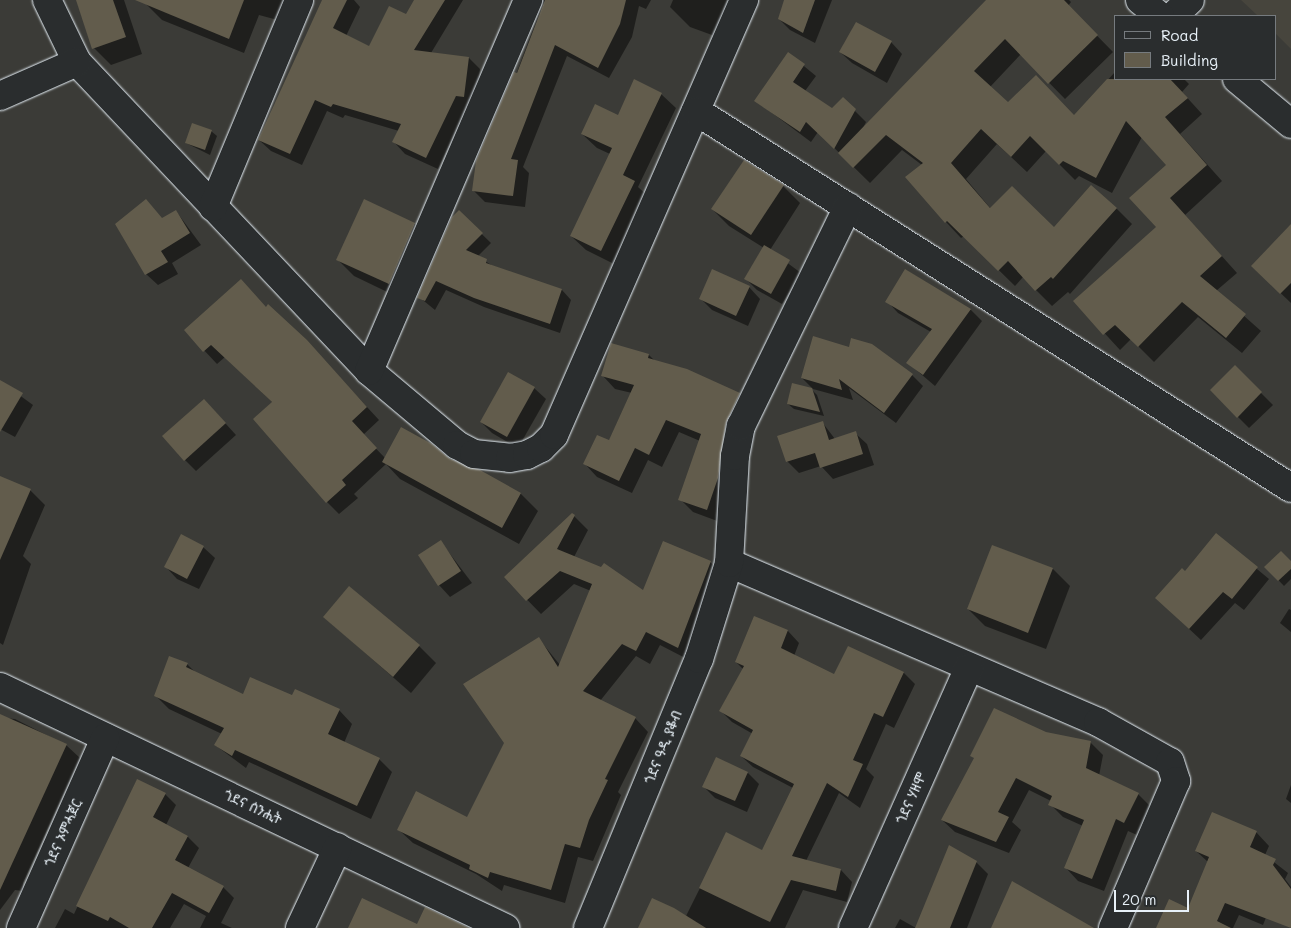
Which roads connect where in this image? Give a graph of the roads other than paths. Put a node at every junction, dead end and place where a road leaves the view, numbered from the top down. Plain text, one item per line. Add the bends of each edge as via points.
1 (47, 0) edge
2 (298, 0) edge
3 (528, 0) edge
4 (744, 0) edge
5 (1140, 0) edge
6 (1190, 0) edge
7 (1159, 15) edge
8 (1174, 15) edge
9 (77, 62) junction
10 (1238, 80) edge
11 (0, 96) edge
12 (696, 111) junction
13 (1291, 124) edge
14 (213, 207) junction
15 (848, 207) junction
16 (369, 371) junction
17 (1291, 488) edge
18 (729, 563) junction
19 (969, 668) junction
20 (0, 687) edge
21 (105, 738) junction
22 (338, 847) junction
23 (21, 928) edge
24 (300, 928) edge
25 (505, 928) edge
26 (588, 928) edge
27 (853, 928) edge
28 (1113, 928) edge

1 - 9 street
2 - 14 street
3 - 16 street
4 - 12 street
5 - 7 street
6 - 8 street
9 - 11 street
9 - 14 street
10 - 13 street
12 - 15 street
12 - 16 street via 554,435 541,448 510,458 474,454 457,445
14 - 16 street
15 - 17 street
15 - 18 street, ጎደና ዓዲ ያቆብ via 741,426 735,456
18 - 19 street
18 - 26 street, ጎደና ዓዲ ያቆብ via 699,659
19 - 27 street, ጎደና ሃዘሞ
19 - 28 street via 1098,722 1170,762 1175,770 1176,781
20 - 21 street, ጎደና ሰንሒት
21 - 22 street, ጎደና ሰንሒት
21 - 23 street, ጎደና ኦምሓጀር
22 - 24 street
22 - 25 street, ጎደና ሰንሒት

